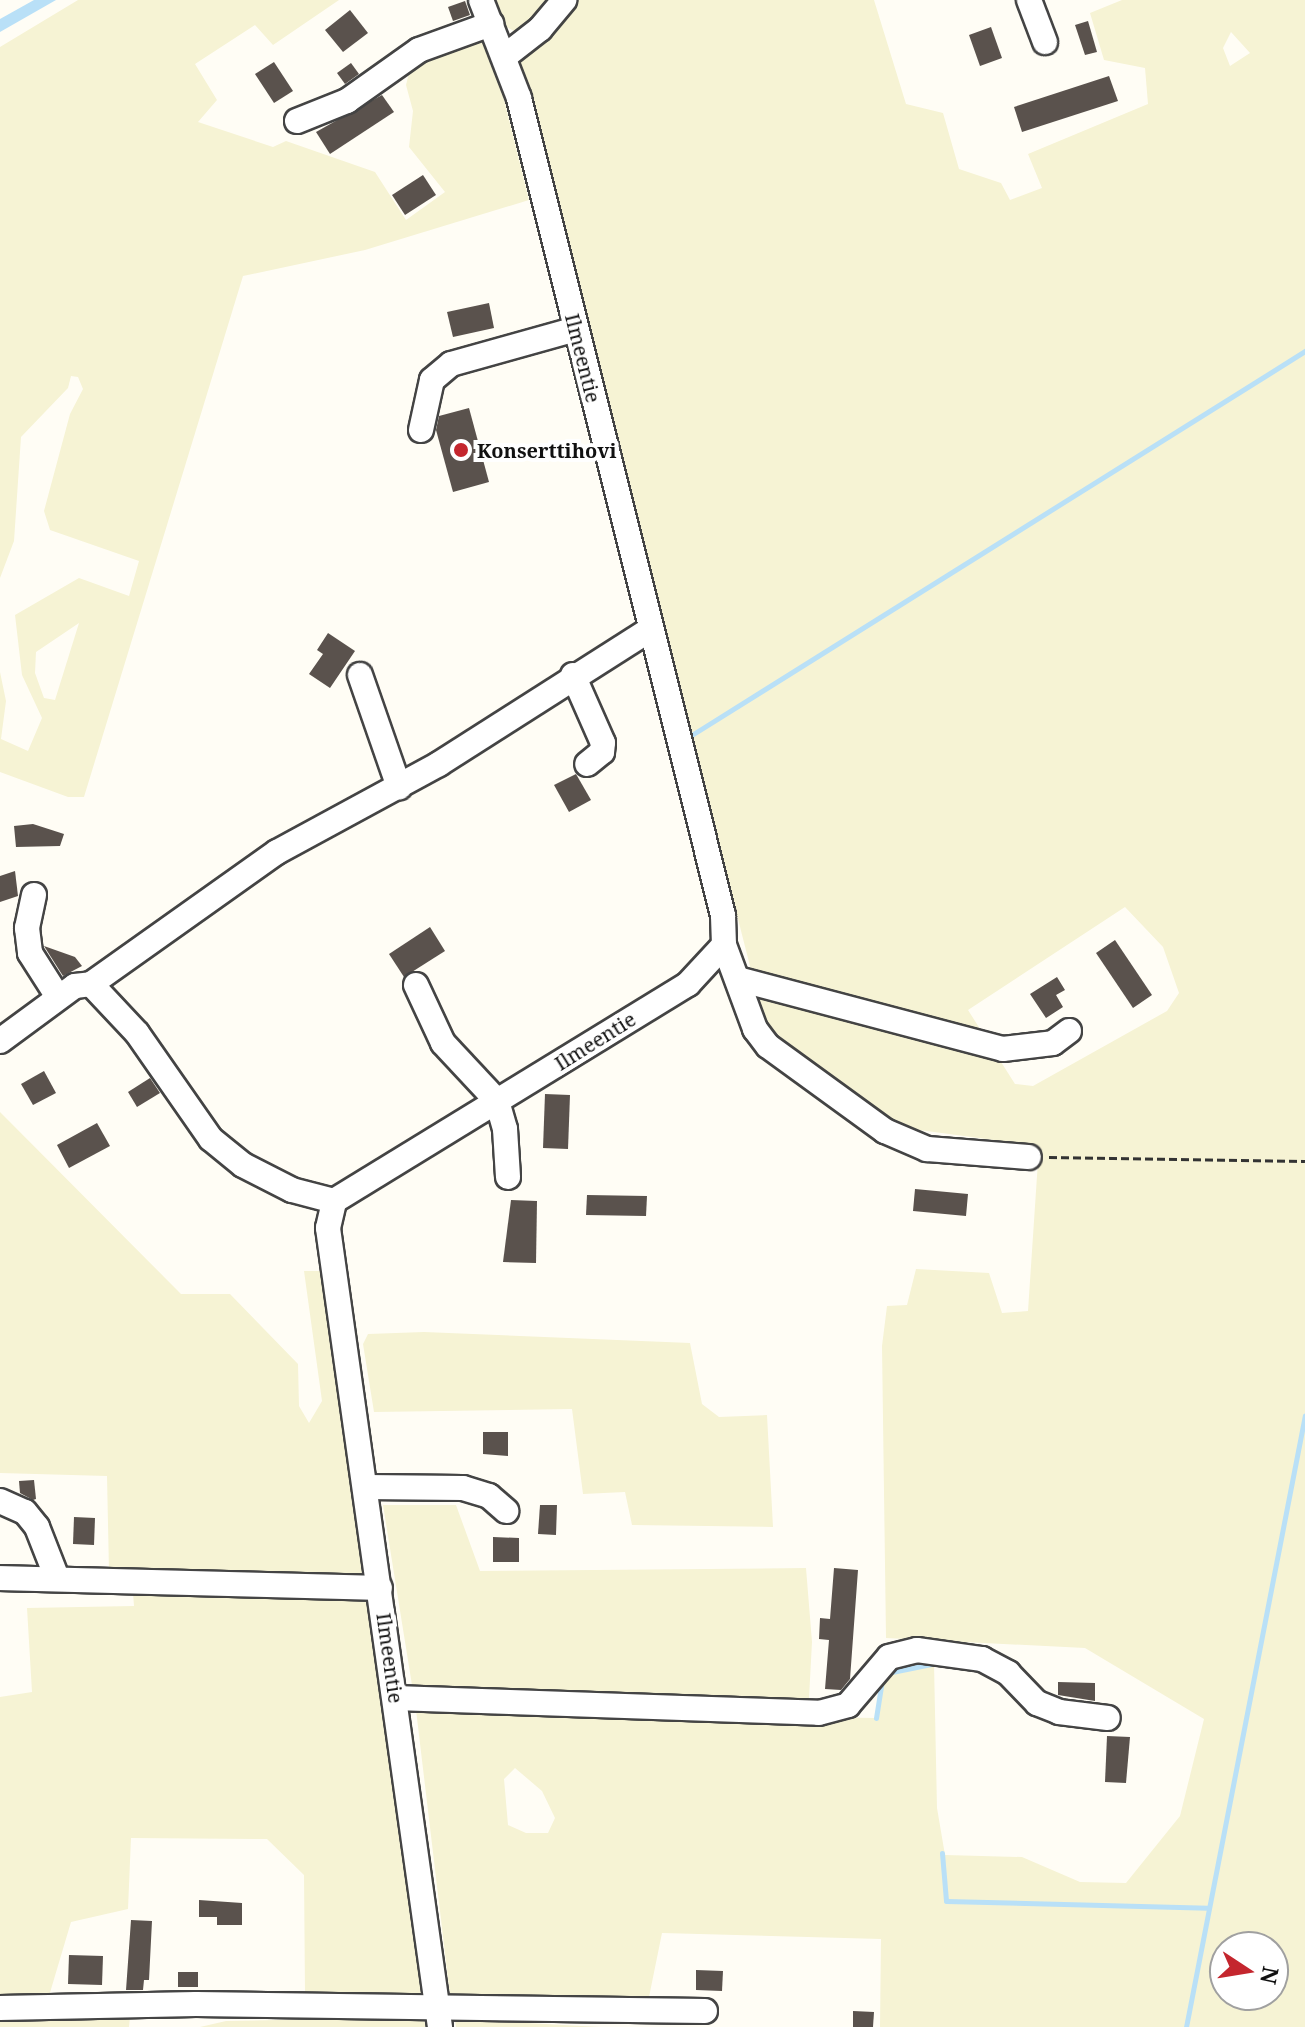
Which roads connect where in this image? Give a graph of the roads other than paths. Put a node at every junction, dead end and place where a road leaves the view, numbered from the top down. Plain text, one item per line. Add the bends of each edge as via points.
1 (481, 0) edge
2 (564, 0) edge
3 (1029, 0) edge
4 (491, 24) junction
5 (1045, 42) dead end
6 (504, 57) junction
7 (297, 121) dead end
8 (576, 329) junction
9 (421, 430) dead end
10 (651, 629) junction
11 (360, 675) dead end
12 (573, 675) junction
13 (587, 764) dead end
14 (399, 787) junction
15 (34, 895) dead end
16 (724, 945) junction
17 (738, 979) junction
18 (91, 984) junction
19 (416, 985) dead end
20 (58, 997) junction
21 (1069, 1031) dead end
22 (0, 1041) edge
23 (497, 1101) junction
24 (1029, 1157) road end
25 (508, 1177) dead end
26 (334, 1201) junction
27 (366, 1487) junction
28 (0, 1501) edge
29 (506, 1511) dead end
30 (0, 1578) edge
31 (57, 1578) junction
32 (380, 1588) junction
33 (395, 1698) junction
34 (1108, 1718) dead end
35 (0, 2008) edge
36 (705, 2011) dead end
37 (195, 2015) edge
38 (439, 2017) edge

1 - 4 street, Ilmeentie
2 - 6 street via 540,29
3 - 5 street
4 - 6 street, Ilmeentie
4 - 7 street via 419,50 347,101
6 - 8 street, Ilmeentie
8 - 9 street via 451,364 432,380
8 - 10 street, Ilmeentie
10 - 12 street
10 - 16 street, Ilmeentie via 723,915
11 - 14 street
12 - 13 street via 603,743 602,752
12 - 14 street
14 - 18 street via 277,852
15 - 20 street via 27,928 30,953
16 - 17 street
16 - 23 street, Ilmeentie via 688,984
17 - 21 street via 1003,1049 1053,1043
17 - 24 street via 755,1029 768,1046 885,1131 927,1149
18 - 20 street
18 - 26 street via 137,1033 211,1139 243,1165 292,1190
19 - 23 street via 443,1043
20 - 22 street
23 - 25 street
23 - 26 street, Ilmeentie
26 - 27 street, Ilmeentie via 328,1228
27 - 29 street via 463,1488 489,1496
27 - 32 street, Ilmeentie
28 - 31 street via 25,1512 37,1527
30 - 31 street
31 - 32 street
32 - 33 street, Ilmeentie
33 - 34 street via 819,1713 848,1705 889,1657 917,1650 982,1659 1008,1673 1037,1703 1059,1712
33 - 38 street, Ilmeentie
35 - 37 street
36 - 38 street
37 - 38 street

